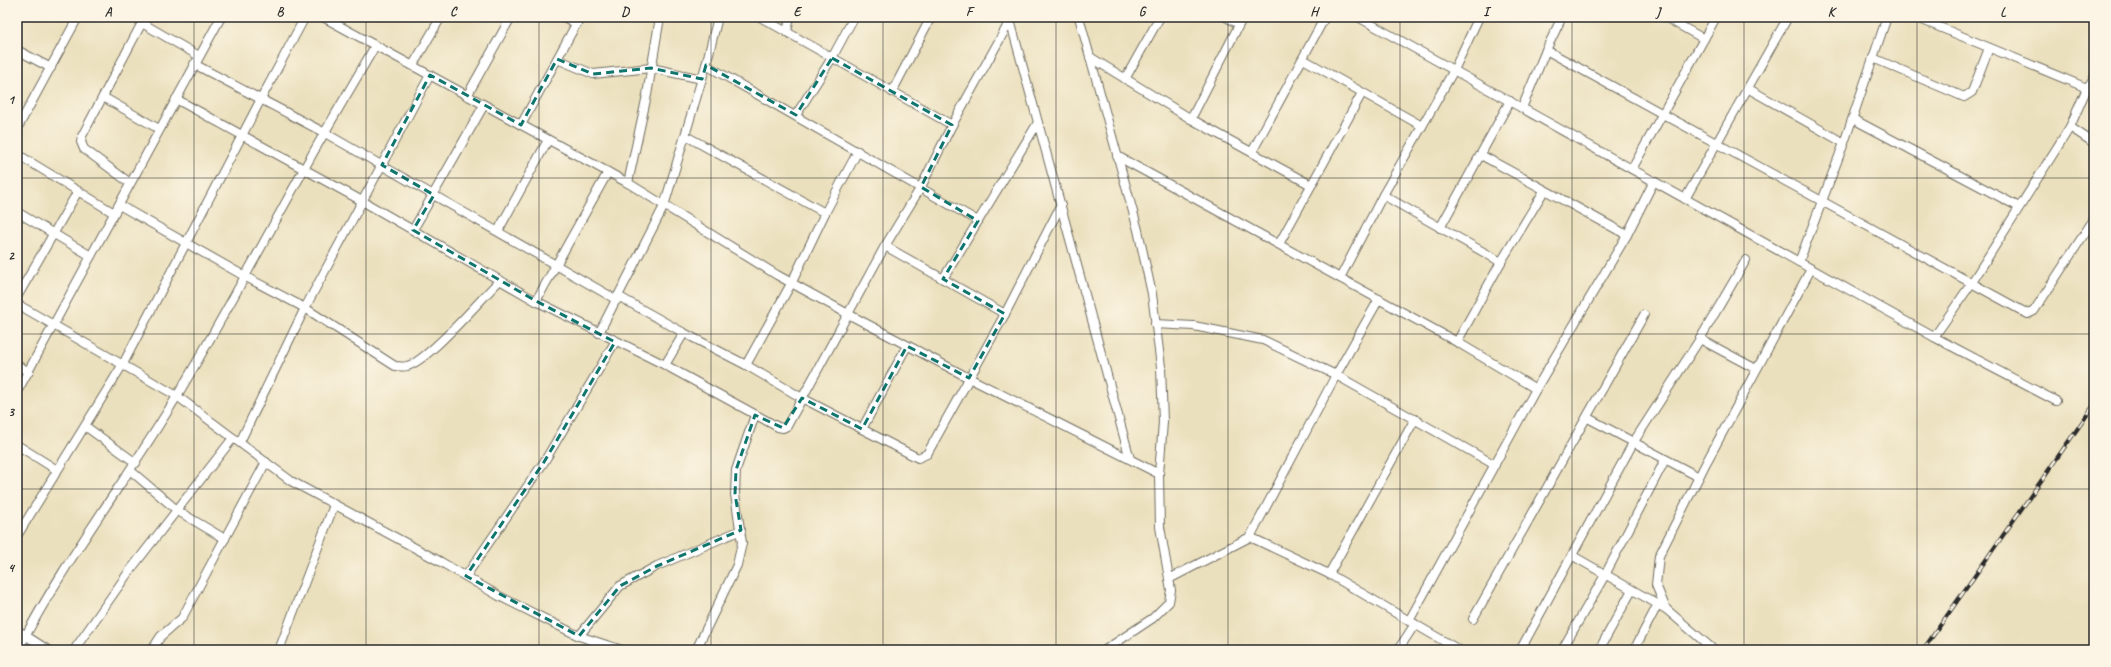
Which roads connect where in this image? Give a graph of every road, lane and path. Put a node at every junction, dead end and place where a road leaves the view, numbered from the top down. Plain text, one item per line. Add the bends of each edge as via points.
1 (78, 17) edge
2 (221, 17) edge
3 (306, 17) edge
4 (323, 17) edge
5 (441, 17) edge
6 (511, 17) edge
7 (564, 17) edge
8 (660, 17) edge
9 (718, 17) edge
10 (760, 17) edge
11 (790, 17) edge
12 (854, 17) edge
13 (931, 17) edge
14 (1079, 17) edge
15 (1160, 17) edge
16 (1226, 17) edge
17 (1325, 17) edge
18 (1358, 17) edge
19 (1479, 17) edge
20 (1562, 17) edge
21 (1664, 17) edge
22 (1716, 17) edge
23 (1788, 17) edge
24 (1915, 17) edge
25 (1885, 18) edge
26 (1010, 19) edge
27 (143, 20) edge
28 (578, 20) edge
29 (1241, 21) edge
30 (787, 32) junction
31 (1704, 40) junction
32 (375, 46) junction
33 (1989, 48) junction
34 (17, 50) edge
35 (1546, 50) junction
36 (1090, 57) junction
37 (832, 58) junction
38 (1873, 58) junction
39 (557, 59) junction
40 (1303, 59) junction
41 (197, 60) junction
42 (413, 65) junction
43 (706, 65) junction
44 (50, 68) junction
45 (651, 68) junction
46 (1454, 70) junction
47 (430, 75) junction
48 (2094, 78) edge
49 (702, 79) junction
50 (1125, 79) junction
51 (2087, 88) junction
52 (1749, 89) junction
53 (892, 92) junction
54 (1362, 93) junction
55 (467, 96) junction
56 (103, 97) junction
57 (261, 98) junction
58 (176, 99) junction
59 (1510, 101) junction
60 (484, 105) junction
61 (1522, 108) junction
62 (1661, 113) junction
63 (796, 115) junction
64 (1191, 119) junction
65 (1853, 119) junction
66 (1037, 124) junction
67 (521, 125) junction
68 (952, 125) junction
69 (1422, 126) junction
70 (2070, 127) junction
71 (17, 129) edge
72 (159, 129) junction
73 (325, 133) junction
74 (242, 136) junction
75 (686, 136) junction
76 (548, 140) junction
77 (1844, 143) junction
78 (2094, 143) edge
79 (1717, 144) junction
80 (858, 151) junction
81 (1252, 152) junction
82 (17, 154) edge
83 (1481, 155) junction
84 (1117, 156) junction
85 (382, 165) junction
86 (1632, 169) junction
87 (303, 170) junction
88 (608, 172) junction
89 (1654, 181) junction
90 (628, 182) junction
91 (130, 183) junction
92 (1311, 185) junction
93 (921, 187) junction
94 (78, 191) junction
95 (1544, 191) junction
96 (434, 195) junction
97 (1383, 195) junction
98 (1686, 199) junction
99 (1822, 201) junction
100 (364, 202) junction
101 (118, 205) junction
102 (1061, 205) junction
103 (664, 206) junction
104 (2019, 207) junction
105 (17, 212) edge
106 (114, 213) junction
107 (825, 213) junction
108 (2094, 220) edge
109 (978, 221) junction
110 (1440, 228) junction
111 (413, 230) junction
112 (498, 231) junction
113 (53, 234) junction
114 (1627, 235) junction
115 (186, 242) junction
116 (1279, 244) junction
117 (885, 246) junction
118 (91, 256) junction
119 (1746, 260) dead end
120 (1501, 262) junction
121 (1799, 262) junction
122 (557, 265) junction
123 (1811, 269) junction
124 (246, 277) junction
125 (1340, 278) junction
126 (943, 279) junction
127 (500, 280) junction
128 (792, 282) junction
129 (1971, 284) junction
130 (17, 297) edge
131 (618, 298) junction
132 (1379, 299) junction
133 (536, 301) junction
134 (17, 304) edge
135 (305, 308) junction
136 (848, 314) junction
137 (1005, 314) junction
138 (1644, 316) dead end
139 (1155, 324) junction
140 (55, 325) junction
141 (599, 333) junction
142 (684, 333) junction
143 (1934, 337) junction
144 (1700, 339) junction
145 (615, 342) junction
146 (1457, 342) junction
147 (907, 346) junction
148 (123, 364) junction
149 (17, 365) edge
150 (665, 365) junction
151 (746, 365) junction
152 (1756, 369) junction
153 (29, 372) junction
154 (1336, 375) junction
155 (969, 378) junction
156 (1536, 390) junction
157 (17, 392) edge
158 (177, 396) junction
159 (802, 398) junction
160 (2056, 401) dead end
161 (755, 415) junction
162 (1588, 418) junction
163 (1415, 419) junction
164 (84, 426) junction
165 (862, 429) junction
166 (237, 440) junction
167 (1632, 443) junction
168 (17, 445) edge
169 (1130, 459) junction
170 (1665, 460) junction
171 (266, 462) junction
172 (136, 463) junction
173 (1496, 465) junction
174 (57, 470) junction
175 (131, 471) junction
176 (1159, 474) junction
177 (1698, 477) junction
178 (334, 505) junction
179 (178, 510) junction
180 (741, 530) junction
181 (17, 536) edge
182 (1250, 537) junction
183 (225, 539) junction
184 (1573, 556) junction
185 (1329, 574) junction
186 (1605, 574) junction
187 (466, 576) junction
188 (1169, 579) junction
189 (1632, 590) junction
190 (1658, 604) junction
191 (1666, 609) junction
192 (1473, 619) dead end
193 (1412, 623) junction
194 (17, 630) edge
195 (26, 635) junction
196 (579, 636) junction
197 (1522, 647) dead end
198 (18, 650) edge
199 (48, 650) edge
200 (74, 650) edge
201 (152, 650) edge
202 (279, 650) edge
203 (622, 650) edge
204 (696, 650) edge
205 (1105, 650) edge
206 (1398, 650) edge
207 (1459, 650) edge
208 (1562, 650) edge
209 (1598, 650) edge
210 (1634, 650) edge
211 (1714, 650) edge

1 - 44 street
2 - 41 street
3 - 57 street
4 - 32 street
5 - 42 street
6 - 55 street
7 - 28 street
8 - 45 street
9 - 43 street
10 - 30 street
11 - 30 street
12 - 37 street
13 - 53 street
14 - 36 street
15 - 50 street
16 - 29 street
17 - 40 street
18 - 46 street
19 - 46 street
20 - 35 street
21 - 31 street
22 - 31 street
23 - 52 street
24 - 33 street
25 - 38 street
26 - 66 street
26 - 68 street
27 - 41 street
27 - 56 street
28 - 39 street
29 - 64 street
30 - 37 street
31 - 62 street
32 - 42 street
32 - 73 street
33 - 38 street via 1972,92 1964,97
33 - 51 street
34 - 44 street
35 - 61 street
35 - 62 street
36 - 50 street
36 - 84 street
37 - 53 street
37 - 63 street
38 - 65 street
39 - 45 street via 593,74
39 - 67 street
40 - 54 street
40 - 81 street
41 - 57 street
41 - 58 street
42 - 47 street
43 - 49 street
43 - 63 street
44 - 71 street
45 - 49 street
45 - 90 street
46 - 59 street
46 - 69 street
47 - 55 street
47 - 85 street
48 - 51 street
49 - 75 street
50 - 64 street
51 - 70 street
52 - 77 street
52 - 79 street
53 - 68 street
54 - 69 street
54 - 92 street
55 - 60 street
56 - 72 street
56 - 91 street via 81,142 84,149
57 - 73 street
57 - 74 street
58 - 72 street
58 - 74 street
59 - 61 street
59 - 83 street
60 - 67 street
60 - 96 street
61 - 86 street
62 - 79 street
62 - 86 street
63 - 80 street
64 - 81 street
65 - 77 street
65 - 104 street
66 - 102 street
66 - 109 street
67 - 76 street
68 - 93 street
69 - 97 street
70 - 78 street
70 - 104 street
72 - 91 street
73 - 85 street
73 - 87 street
74 - 87 street
74 - 115 street
75 - 103 street
75 - 107 street
76 - 88 street
76 - 112 street
77 - 99 street
79 - 98 street
79 - 99 street
80 - 93 street
80 - 107 street
81 - 92 street
82 - 94 street
83 - 95 street
83 - 110 street
84 - 116 street
84 - 139 street via 1138,230 1152,294
85 - 96 street
85 - 100 street
86 - 89 street
87 - 100 street
87 - 124 street
88 - 90 street
88 - 122 street
89 - 98 street
89 - 114 street
90 - 103 street
91 - 101 street
92 - 116 street
93 - 109 street
93 - 117 street
94 - 106 street
94 - 113 street
95 - 114 street
95 - 120 street
96 - 111 street
96 - 112 street
97 - 110 street
97 - 125 street
98 - 121 street
99 - 121 street
99 - 129 street
100 - 111 street
100 - 135 street
101 - 106 street
101 - 115 street
102 - 137 street
102 - 169 street
103 - 128 street
103 - 131 street
104 - 129 street
105 - 113 street
106 - 118 street
107 - 128 street
108 - 129 street via 2032,313 2028,314
109 - 126 street
110 - 120 street
111 - 127 street
112 - 122 street
113 - 118 street
113 - 130 street
114 - 156 street
115 - 124 street
115 - 148 street
116 - 125 street
117 - 126 street
117 - 136 street
118 - 140 street
119 - 144 street
120 - 146 street
121 - 123 street
122 - 131 street
122 - 133 street
123 - 143 street
123 - 152 street
124 - 135 street
124 - 158 street
125 - 132 street
126 - 137 street
127 - 133 street
127 - 135 street via 458,325 420,359 408,366 395,366
128 - 136 street
128 - 151 street
129 - 143 street
131 - 141 street
131 - 142 street
132 - 146 street
132 - 154 street
133 - 141 street
134 - 140 street
135 - 166 street
136 - 147 street
136 - 159 street
137 - 155 street
138 - 162 street
139 - 154 street via 1194,326 1263,340
139 - 176 street via 1163,422
140 - 148 street
140 - 153 street
141 - 145 street
142 - 150 street
142 - 151 street
143 - 160 street
144 - 152 street
144 - 167 street
145 - 150 street
145 - 187 street via 544,462
146 - 156 street
147 - 155 street
147 - 165 street
148 - 158 street
148 - 164 street
149 - 153 street
150 - 161 street
151 - 159 street
152 - 177 street
153 - 157 street
154 - 163 street
154 - 182 street
155 - 165 street via 923,457 918,458
155 - 169 street
156 - 173 street
158 - 166 street
158 - 172 street
159 - 161 street via 787,426 783,428
159 - 165 street
161 - 180 street via 736,470 735,494
162 - 167 street
162 - 192 street
163 - 173 street
163 - 185 street
164 - 172 street
164 - 174 street
166 - 171 street
166 - 179 street
167 - 170 street
167 - 184 street
168 - 174 street
169 - 176 street
170 - 177 street
170 - 186 street
171 - 178 street via 291,481
171 - 183 street
172 - 175 street
173 - 193 street
174 - 181 street
175 - 179 street
175 - 195 street via 61,576
176 - 188 street via 1160,526
177 - 191 street via 1659,556 1656,585
178 - 187 street
178 - 202 street
179 - 183 street
179 - 200 street via 111,595
180 - 196 street via 657,566 620,586
180 - 204 street via 742,543 737,565
182 - 185 street
182 - 188 street
183 - 201 street via 181,620 161,636
184 - 186 street
184 - 197 street
185 - 193 street
186 - 189 street
186 - 208 street
187 - 196 street via 499,596
188 - 205 street via 1169,602 1153,618
189 - 190 street
189 - 209 street
190 - 191 street
190 - 210 street
191 - 211 street
193 - 206 street
193 - 207 street
194 - 195 street
195 - 198 street
195 - 199 street
196 - 203 street

